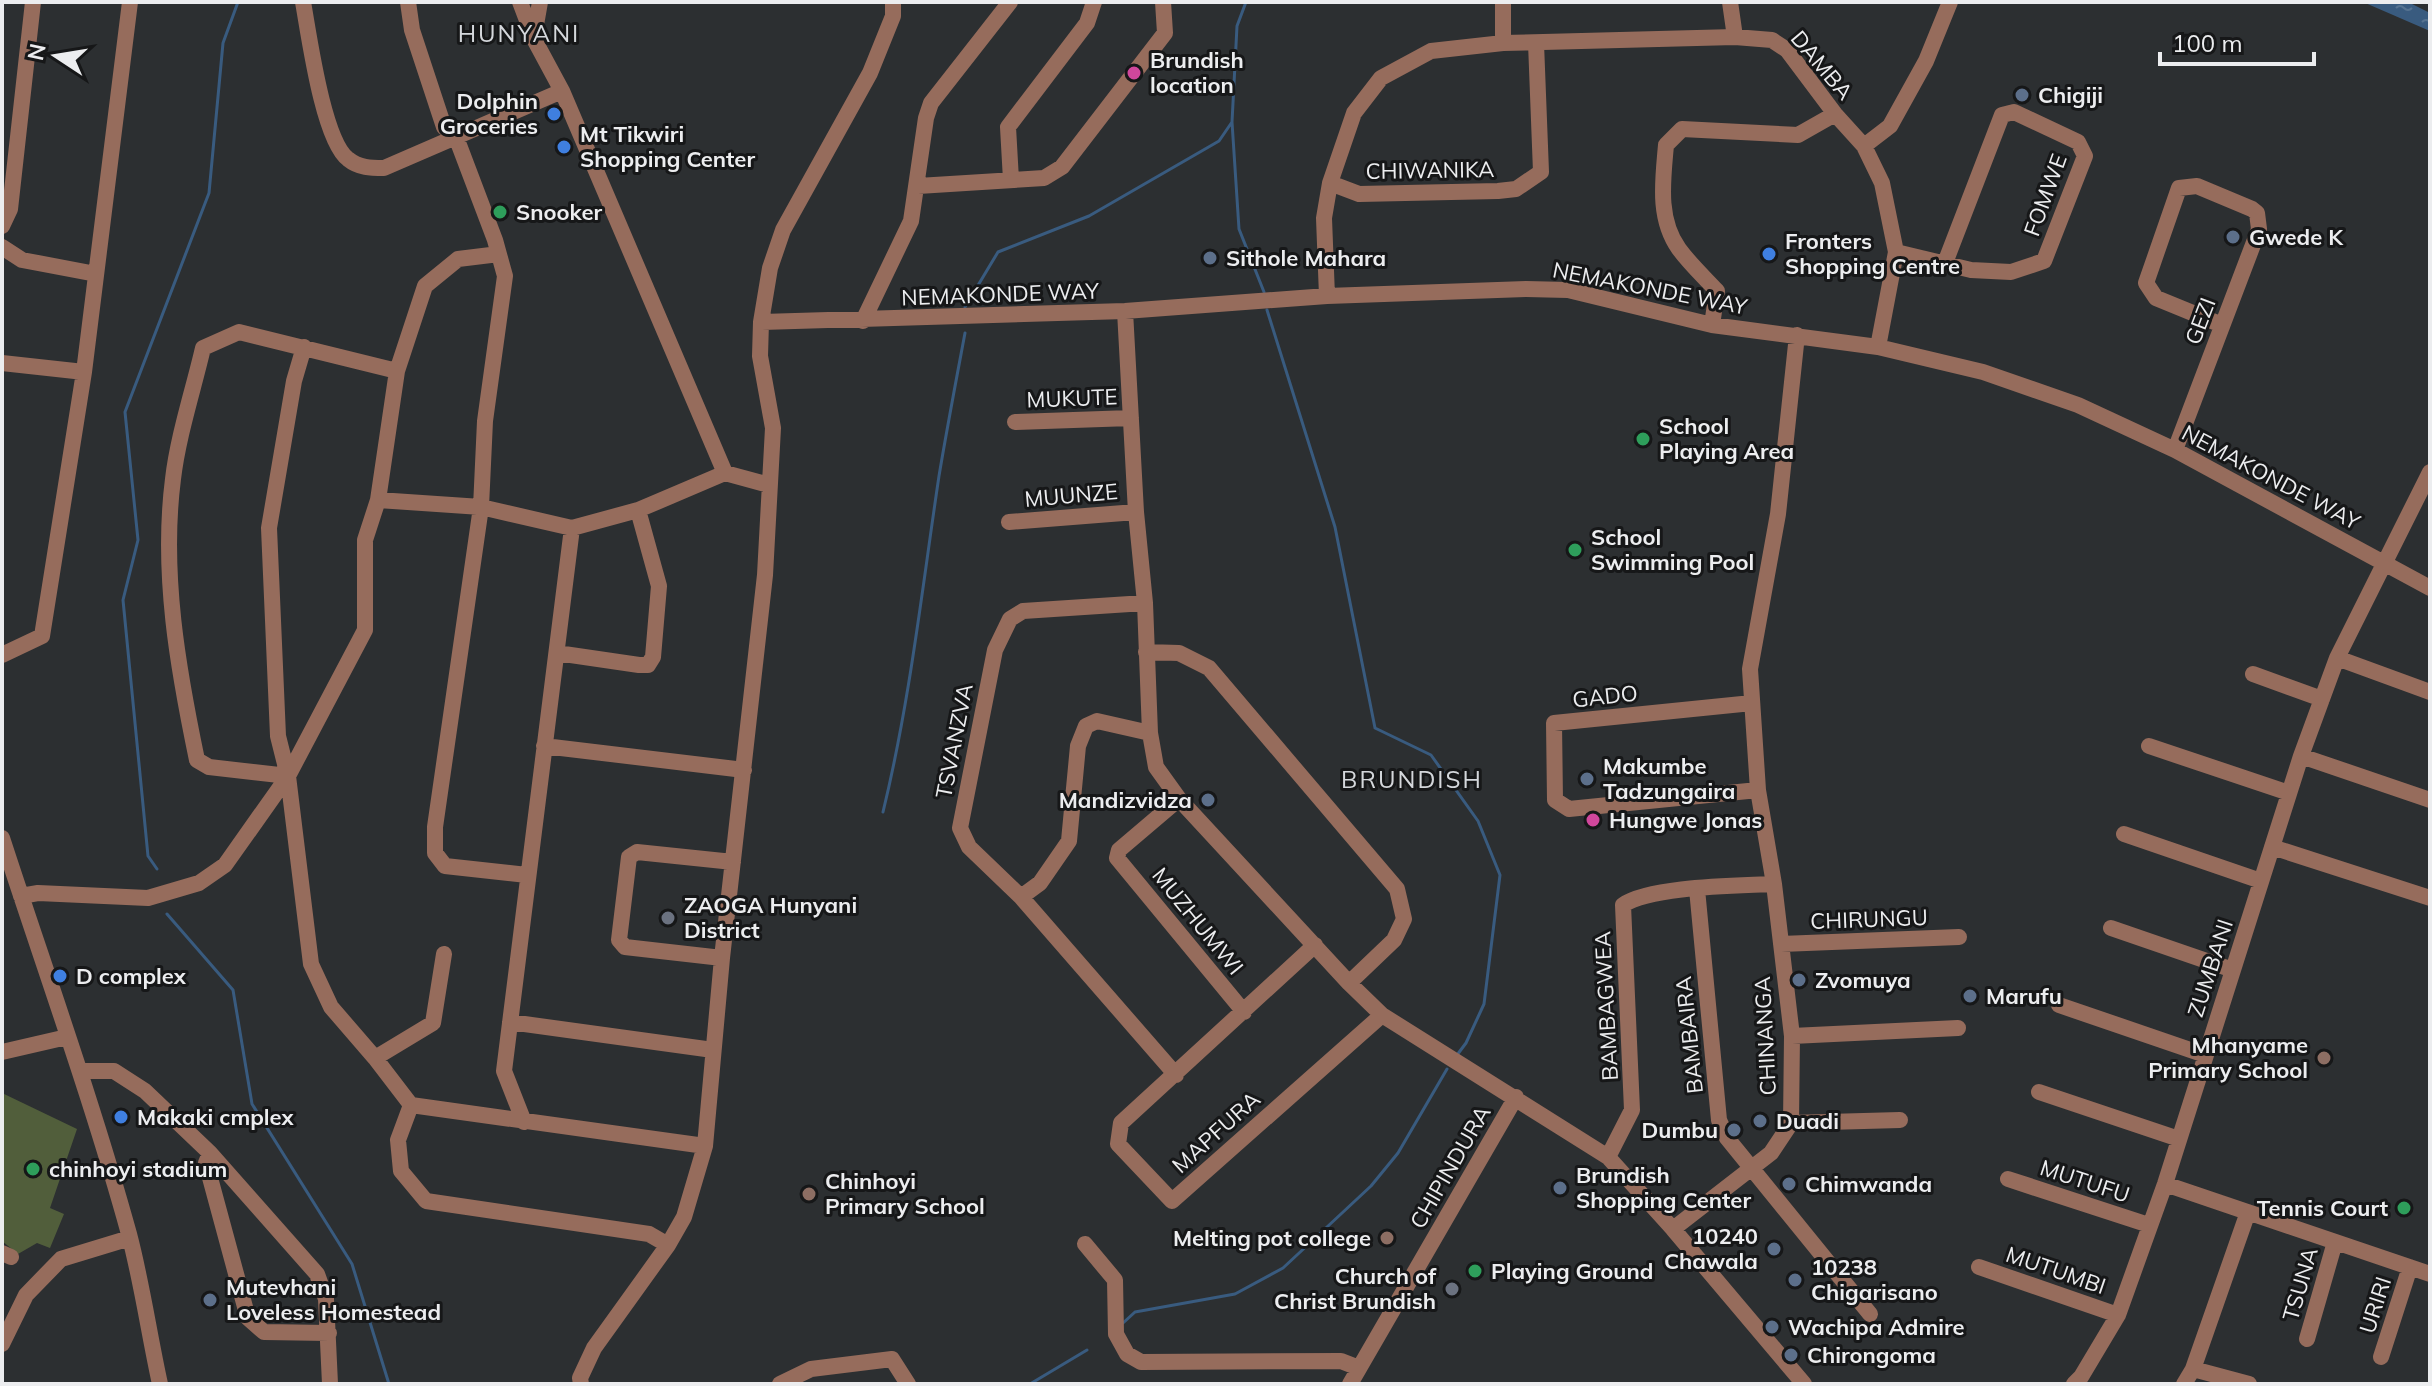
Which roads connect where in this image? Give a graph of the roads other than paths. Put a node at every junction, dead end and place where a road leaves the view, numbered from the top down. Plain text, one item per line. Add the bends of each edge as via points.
1 (33, 2) edge
2 (130, 2) edge
3 (303, 2) edge
4 (408, 2) edge
5 (520, 2) edge
6 (540, 2) edge
7 (893, 2) edge
8 (1010, 2) edge
9 (1094, 2) edge
10 (1163, 2) edge
11 (1503, 2) edge
12 (1730, 2) edge
13 (1950, 2) edge
14 (1735, 37) junction
15 (534, 39) junction
16 (1503, 43) junction
17 (1536, 43) junction
18 (562, 91) junction
19 (1835, 114) junction
20 (456, 137) junction
21 (1864, 146) junction
22 (1011, 180) junction
23 (1330, 183) junction
24 (918, 186) junction
25 (2, 226) edge
26 (2, 247) edge
27 (1896, 252) junction
28 (499, 254) junction
29 (1945, 263) junction
30 (96, 274) junction
31 (1327, 296) junction
32 (1125, 311) junction
33 (863, 321) junction
34 (761, 322) junction
35 (1712, 325) junction
36 (2222, 325) junction
37 (1797, 335) junction
38 (304, 347) junction
39 (1878, 347) junction
40 (2, 363) edge
41 (397, 371) junction
42 (84, 372) junction
43 (1131, 418) junction
44 (1015, 422) dead end
45 (2175, 450) junction
46 (2430, 472) edge
47 (725, 473) junction
48 (769, 485) junction
49 (378, 500) junction
50 (481, 507) junction
51 (638, 510) junction
52 (1136, 512) junction
53 (1009, 522) dead end
54 (572, 528) junction
55 (2384, 562) junction
56 (2430, 588) edge
57 (1145, 603) junction
58 (1146, 652) junction
59 (557, 653) junction
60 (2, 655) edge
61 (2337, 658) junction
62 (2253, 674) dead end
63 (2430, 692) edge
64 (2322, 699) junction
65 (1752, 703) junction
66 (1150, 733) junction
67 (544, 746) junction
68 (2149, 746) dead end
69 (2301, 756) junction
70 (744, 770) junction
71 (288, 776) junction
72 (1758, 790) junction
73 (2289, 793) junction
74 (1179, 799) junction
75 (2430, 800) edge
76 (2124, 834) dead end
77 (2, 838) edge
78 (2272, 847) junction
79 (733, 862) junction
80 (527, 875) junction
81 (2261, 881) junction
82 (1774, 884) junction
83 (1697, 889) junction
84 (21, 896) junction
85 (1021, 897) junction
86 (2430, 898) edge
87 (2111, 928) dead end
88 (1959, 937) dead end
89 (1781, 944) junction
90 (1315, 945) junction
91 (444, 954) dead end
92 (722, 958) junction
93 (2233, 970) junction
94 (1349, 983) junction
95 (2059, 1005) dead end
96 (1244, 1012) junction
97 (1382, 1015) junction
98 (510, 1022) junction
99 (1958, 1028) dead end
100 (1792, 1036) junction
101 (67, 1037) junction
102 (713, 1050) junction
103 (2, 1052) edge
104 (2205, 1055) junction
105 (375, 1058) junction
106 (81, 1071) junction
107 (1176, 1075) junction
108 (2039, 1092) dead end
109 (1516, 1097) junction
110 (411, 1105) junction
111 (1900, 1120) dead end
112 (524, 1122) junction
113 (1791, 1123) junction
114 (2179, 1139) junction
115 (705, 1146) junction
116 (210, 1153) junction
117 (1608, 1157) junction
118 (1751, 1167) junction
119 (2008, 1179) dead end
120 (2165, 1184) junction
121 (2248, 1212) junction
122 (2149, 1225) junction
123 (1673, 1229) junction
124 (130, 1238) junction
125 (2335, 1242) junction
126 (1085, 1244) dead end
127 (668, 1245) junction
128 (1979, 1267) dead end
129 (2410, 1267) junction
130 (2430, 1274) edge
131 (1870, 1314) dead end
132 (2118, 1315) junction
133 (6, 1324) edge
134 (329, 1333) junction
135 (2307, 1339) dead end
136 (2, 1344) edge
137 (2381, 1357) dead end
138 (1359, 1368) junction
139 (2189, 1376) edge
140 (160, 1384) edge
141 (330, 1384) edge
142 (581, 1384) edge
143 (780, 1384) edge
144 (908, 1384) edge
145 (1350, 1384) edge
146 (1804, 1384) edge
147 (2074, 1384) edge
148 (2249, 1384) edge

1 - 25 street via 10,209
2 - 30 street
3 - 20 street via 317,80 333,138 346,159 384,168
4 - 20 street via 444,127
5 - 15 street
6 - 15 street
7 - 34 street via 893,16 870,73 783,230
8 - 24 street via 931,103
9 - 22 street via 1087,23 1008,127
10 - 22 street via 1165,33 1062,167 1044,178
11 - 16 street
12 - 14 street
13 - 21 street via 1926,61 1890,126
14 - 17 street, DAMBA
14 - 19 street, DAMBA via 1772,40 1787,50
15 - 18 street
16 - 17 street, DAMBA
16 - 23 street, DAMBA via 1431,51 1381,78 1354,113
17 - 23 street, CHIWANIKA via 1541,172 1516,189 1359,194
18 - 20 street
18 - 47 street
19 - 21 street, DAMBA
19 - 35 street via 1798,135 1682,129 1666,145 1661,198 1668,229 1717,291
20 - 28 street
21 - 27 street, DAMBA via 1882,183
22 - 24 street
23 - 31 street, DAMBA via 1324,218
24 - 33 street via 911,221
26 - 30 street via 22,260
27 - 29 street, FOMWE
27 - 39 street, DAMBA
28 - 41 street via 458,259 425,286
28 - 50 street via 505,276 485,421
29 - 29 street, FOMWE via 2011,272 2044,261 2085,156 2078,142 2014,112 2002,115
30 - 42 street
31 - 32 street, NEMAKONDE WAY
31 - 35 street, NEMAKONDE WAY via 1568,290
32 - 33 street, NEMAKONDE WAY
32 - 43 street
33 - 34 street, NEMAKONDE WAY
34 - 48 street via 760,356 773,428
35 - 37 street, NEMAKONDE WAY
36 - 36 street, GEZI via 2259,229 2257,213 2197,186 2179,188 2146,283 2156,298
36 - 45 street, GEZI
37 - 39 street, NEMAKONDE WAY
37 - 65 street, CHINANGA via 1778,514 1750,669
38 - 41 street
38 - 71 street via 269,528 278,736
38 - 71 street via 239,332 203,348 173,479 169,565 179,672 197,760 209,767
39 - 45 street, NEMAKONDE WAY via 1996,377 2078,405
40 - 42 street
41 - 49 street
42 - 60 street via 42,636
43 - 44 street, MUKUTE
43 - 52 street
45 - 55 street, NEMAKONDE WAY
46 - 55 street, ZUMBANI
47 - 48 street
47 - 51 street
48 - 70 street
49 - 50 street
49 - 71 street via 365,540 365,630
50 - 54 street
50 - 80 street via 435,853 445,866
51 - 54 street
51 - 59 street via 659,586 653,657 648,665 639,665
52 - 53 street, MUUNZE
52 - 57 street
54 - 59 street
55 - 56 street, NEMAKONDE WAY
55 - 61 street, ZUMBANI
57 - 58 street
57 - 85 street, TSVANZVA via 1023,611 1010,619 995,650 960,828 969,847
58 - 66 street
58 - 94 street via 1179,653 1209,668 1397,889 1404,919 1394,940
59 - 67 street
61 - 63 street
61 - 64 street, ZUMBANI
62 - 64 street
64 - 69 street, ZUMBANI
65 - 72 street, CHINANGA
65 - 72 street, GADO via 1554,723 1555,800 1569,809
66 - 74 street via 1156,767
66 - 85 street via 1097,721 1086,726 1078,746 1069,841 1040,883
67 - 70 street
67 - 80 street
68 - 73 street
69 - 73 street, ZUMBANI
69 - 75 street
70 - 79 street
71 - 84 street via 225,865 199,883 148,898
71 - 105 street via 311,964 331,1007
72 - 82 street, CHINANGA
73 - 78 street, ZUMBANI
74 - 90 street
74 - 96 street, MUZHUMWI via 1119,850 1117,858
76 - 81 street
77 - 84 street
78 - 81 street, ZUMBANI
78 - 86 street
79 - 92 street
79 - 92 street via 637,852 629,857 619,940 625,947
80 - 98 street
81 - 93 street, ZUMBANI
82 - 83 street, BAMBAGWEA
82 - 89 street, CHINANGA
83 - 117 street, BAMBAGWEA via 1634,898 1623,905 1632,1110
83 - 118 street, BAMBAIRA via 1719,1120
84 - 101 street
85 - 107 street, TSVANZVA
87 - 93 street
88 - 89 street, CHIRUNGU
89 - 100 street, CHINANGA
90 - 94 street
90 - 96 street, MAPFURA
91 - 105 street via 433,1023
92 - 102 street
93 - 104 street, ZUMBANI
94 - 97 street
95 - 104 street
96 - 107 street, MAPFURA
97 - 107 street, MAPFURA via 1172,1201 1118,1144 1121,1123
97 - 109 street
98 - 102 street
98 - 112 street via 504,1071
99 - 100 street
100 - 113 street, CHINANGA
101 - 103 street
101 - 106 street
102 - 115 street
104 - 114 street, ZUMBANI
105 - 110 street
106 - 116 street via 114,1071 145,1091
106 - 124 street
108 - 114 street
109 - 117 street
109 - 138 street, CHIPINDURA
110 - 112 street
110 - 127 street via 398,1140 401,1171 426,1201 649,1234
111 - 113 street
112 - 115 street
113 - 118 street, CHINANGA via 1771,1153
114 - 120 street, ZUMBANI
115 - 127 street via 684,1217
116 - 134 street via 317,1274
116 - 134 street via 206,1163 248,1318 264,1332
117 - 123 street
118 - 123 street, CHINANGA
118 - 131 street, BAMBAIRA
119 - 122 street, MUTUFU
120 - 121 street
120 - 122 street, ZUMBANI
121 - 125 street
121 - 139 street
122 - 132 street, ZUMBANI
123 - 146 street
124 - 133 street via 61,1259
124 - 140 street
125 - 129 street
125 - 135 street, TSUNA
126 - 138 street via 1115,1280 1116,1334 1127,1354 1141,1362 1341,1361
127 - 142 street via 594,1348
128 - 132 street, MUTUMBI
129 - 130 street
129 - 137 street, URIRI
132 - 147 street, ZUMBANI
133 - 136 street
134 - 141 street
138 - 145 street, CHIPINDURA
139 - 148 street
143 - 144 street via 811,1369 892,1359

